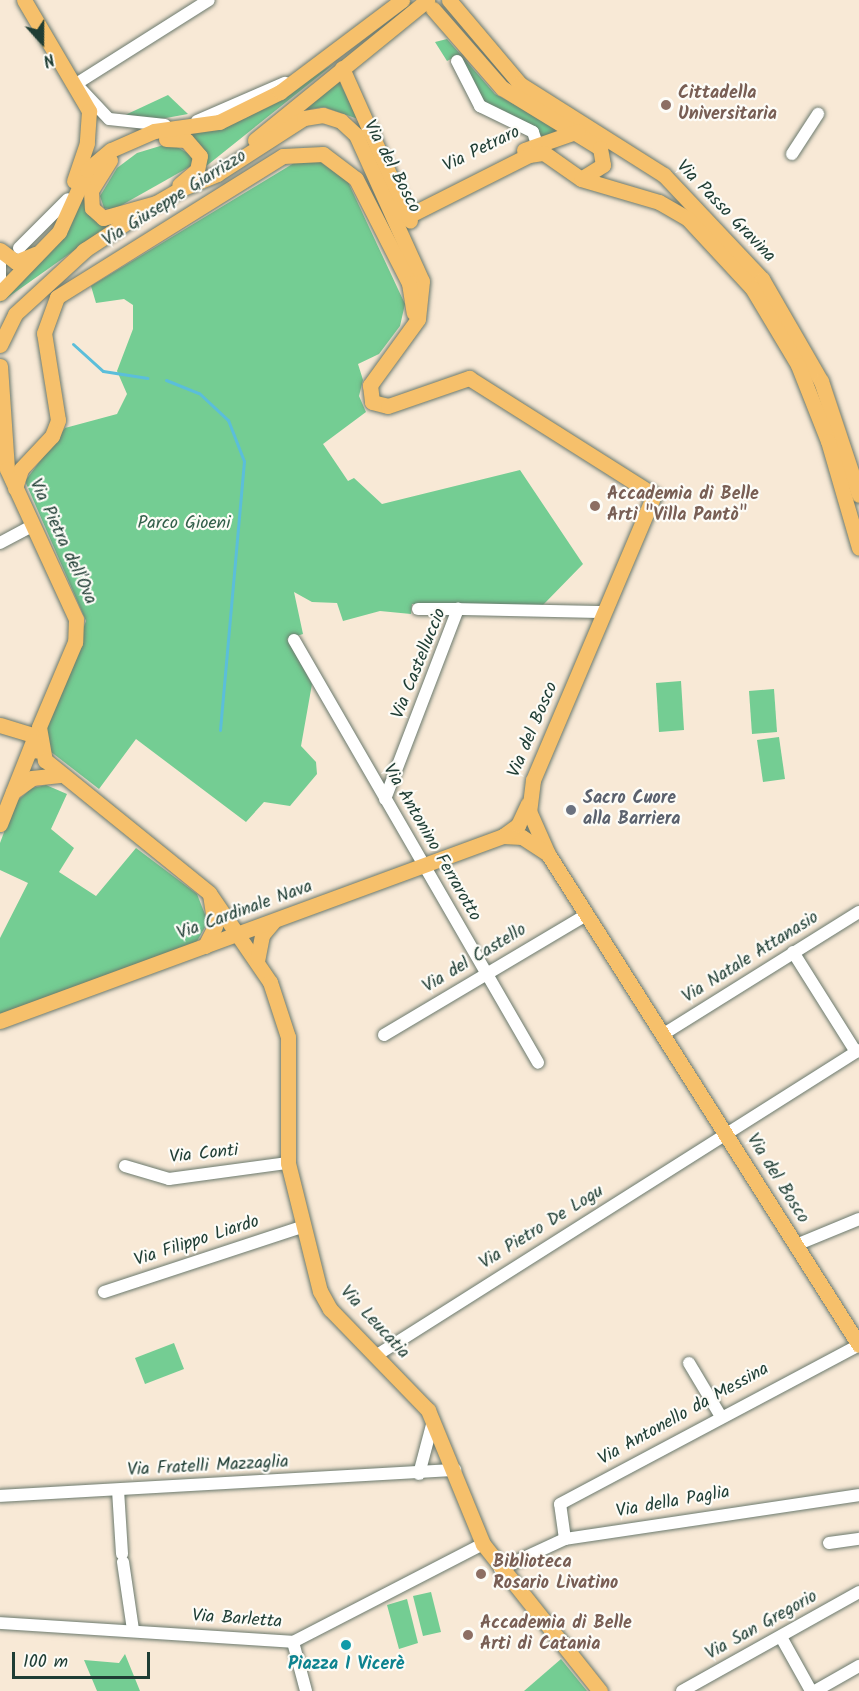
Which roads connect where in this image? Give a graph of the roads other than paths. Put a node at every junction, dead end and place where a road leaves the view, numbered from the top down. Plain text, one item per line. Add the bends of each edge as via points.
1 (209, 0) edge
2 (402, 0) edge
3 (449, 0) edge
4 (27, 1) edge
5 (430, 4) edge
6 (457, 61) dead end
7 (342, 68) junction
8 (307, 76) junction
9 (76, 84) junction
10 (818, 114) dead end
11 (578, 131) junction
12 (131, 139) junction
13 (538, 148) junction
14 (623, 149) junction
15 (115, 154) junction
16 (792, 154) dead end
17 (93, 164) junction
18 (581, 178) junction
19 (183, 188) junction
20 (156, 203) junction
21 (64, 210) junction
22 (403, 216) junction
23 (52, 242) junction
24 (19, 248) dead end
25 (0, 250) edge
26 (84, 250) junction
27 (0, 264) edge
28 (400, 266) junction
29 (419, 269) junction
30 (0, 285) edge
31 (0, 293) edge
32 (0, 316) edge
33 (411, 333) junction
34 (0, 345) edge
35 (0, 366) edge
36 (1, 383) edge
37 (3, 443) junction
38 (40, 448) junction
39 (15, 488) junction
40 (859, 495) edge
41 (33, 525) junction
42 (0, 543) edge
43 (859, 548) edge
44 (418, 609) dead end
45 (458, 609) junction
46 (605, 612) junction
47 (294, 640) dead end
48 (0, 725) edge
49 (32, 733) junction
50 (56, 775) junction
51 (7, 796) edge
52 (385, 799) junction
53 (528, 804) junction
54 (0, 824) edge
55 (503, 836) junction
56 (548, 854) junction
57 (422, 865) junction
58 (209, 893) junction
59 (859, 912) edge
60 (586, 915) junction
61 (273, 922) junction
62 (241, 933) junction
63 (208, 945) junction
64 (793, 952) junction
65 (256, 960) junction
66 (486, 974) junction
67 (0, 1021) edge
68 (384, 1035) dead end
69 (662, 1035) junction
70 (857, 1051) edge
71 (538, 1063) dead end
72 (724, 1133) junction
73 (288, 1163) junction
74 (125, 1166) dead end
75 (859, 1219) edge
76 (302, 1227) junction
77 (796, 1245) junction
78 (104, 1292) dead end
79 (859, 1345) edge
80 (378, 1355) junction
81 (689, 1363) dead end
82 (720, 1415) junction
83 (434, 1419) junction
84 (455, 1470) junction
85 (419, 1474) junction
86 (118, 1490) junction
87 (859, 1495) edge
88 (0, 1496) edge
89 (565, 1539) junction
90 (859, 1539) edge
91 (829, 1543) dead end
92 (483, 1544) junction
93 (500, 1569) junction
94 (859, 1592) edge
95 (0, 1623) edge
96 (133, 1630) junction
97 (781, 1637) junction
98 (293, 1642) junction
99 (859, 1666) edge
100 (688, 1690) edge
101 (306, 1691) edge
102 (600, 1691) edge
103 (813, 1691) edge

1 - 9 street
2 - 8 main road
3 - 14 main road, Via Passo Gravina via 520,84
4 - 9 main road
5 - 7 main road
5 - 11 main road via 501,88
6 - 13 street via 480,106 533,132
7 - 19 main road via 260,136
7 - 22 main road, Via del Bosco
8 - 9 street via 206,118 153,126 109,119
8 - 12 main road via 229,117 195,128
9 - 21 main road via 91,121
10 - 16 street
11 - 13 main road, Via Petraro
11 - 14 main road
11 - 18 main road via 600,148 604,159 593,176
12 - 15 main road
12 - 17 main road
13 - 18 main road, Via Passo Gravina
13 - 22 main road, Via Petraro
14 - 40 main road, Via Passo Gravina via 683,192 772,293 821,381
15 - 17 main road
15 - 20 main road via 93,183 90,199 97,215 118,218
15 - 20 main road via 152,141 178,138 194,144 200,156 197,170
17 - 21 main road
18 - 43 main road, Via Passo Gravina via 678,212 752,288 817,408
19 - 20 main road
19 - 22 main road, Via del Bosco via 218,174 304,118 330,116 356,135
20 - 26 main road
21 - 23 main road
21 - 24 street
22 - 29 main road, Via del Bosco via 426,260
23 - 25 main road via 24,262 5,258
23 - 31 main road
26 - 32 main road
26 - 34 main road via 15,314
27 - 30 street
28 - 29 main road
28 - 33 main road via 414,298
28 - 38 main road, Via Giuseppe Giarrizzo via 361,186 346,168 313,152 283,156 57,297 44,333 58,420
29 - 33 main road, Via del Bosco via 423,297
33 - 46 main road, Via del Bosco via 370,385 376,405 470,378 654,495
35 - 36 main road, Via Pietra dell'Ova
36 - 37 main road, Via Pietra dell'Ova
37 - 38 main road via 20,456
37 - 39 main road, Via Pietra dell'Ova
38 - 39 main road, Via Giuseppe Giarrizzo via 21,469
39 - 41 main road, Via Pietra dell'Ova
41 - 42 street
41 - 49 main road, Via Pietra dell'Ova via 78,629
44 - 45 street
45 - 46 street, Via Castelluccio
45 - 52 street, Via Castelluccio
46 - 53 main road, Via del Bosco
47 - 52 street, Via Antonino Ferrarotto
48 - 49 main road
49 - 50 main road
49 - 51 main road, Via Pietra dell'Ova
50 - 51 main road via 32,778
50 - 58 main road, Via Leucatia
51 - 54 main road, Via Pietra dell'Ova
52 - 57 street, Via Antonino Ferrarotto
53 - 55 main road via 518,825
53 - 56 main road, Via del Bosco
55 - 56 main road via 522,837
55 - 57 main road, Via Cardinale Nava
56 - 60 main road, Via del Bosco
57 - 61 main road, Via Cardinale Nava
57 - 66 street, Via Antonino Ferrarotto
58 - 62 main road, Via Leucatia
58 - 63 main road via 214,926
59 - 64 street, Via Natale Attanasio
60 - 66 street, Via del Castello
60 - 69 main road, Via del Bosco
61 - 62 main road, Via Cardinale Nava
61 - 65 main road via 262,935
62 - 63 main road, Via Cardinale Nava
62 - 65 main road, Via Leucatia
63 - 65 main road
63 - 67 main road, Via Cardinale Nava
64 - 69 street, Via Natale Attanasio
64 - 70 street
65 - 73 main road, Via Leucatia via 287,1029
66 - 68 street, Via del Castello
66 - 71 street, Via Antonino Ferrarotto
69 - 72 main road, Via del Bosco
70 - 72 street, Via Pietro De Logu
72 - 77 main road, Via del Bosco
72 - 80 street, Via Pietro De Logu
73 - 74 street, Via Conti via 169,1179
73 - 76 main road, Via Leucatia
75 - 77 street
76 - 78 street, Via Filippo Liardo
76 - 80 main road, Via Leucatia via 325,1301
77 - 79 main road, Via del Bosco
79 - 82 street, Via Antonello da Messina
80 - 83 main road, Via Leucatia
81 - 82 street
82 - 89 street, Via Antonello da Messina via 560,1504
83 - 84 main road, Via Leucatia
83 - 85 street
84 - 85 street, Via Fratelli Mazzaglia
84 - 92 main road, Via Leucatia
85 - 86 street, Via Fratelli Mazzaglia
86 - 88 street, Via Fratelli Mazzaglia
86 - 96 street via 122,1558
87 - 89 street, Via della Paglia
89 - 93 street, Via della Paglia
90 - 91 street
92 - 93 main road, Via Leucatia
92 - 98 street, Via Barletta
93 - 102 main road, Via Leucatia
94 - 97 street, Via San Gregorio
95 - 96 street, Via Barletta
96 - 98 street, Via Barletta
97 - 100 street, Via San Gregorio
97 - 103 street
98 - 101 street
99 - 103 street

